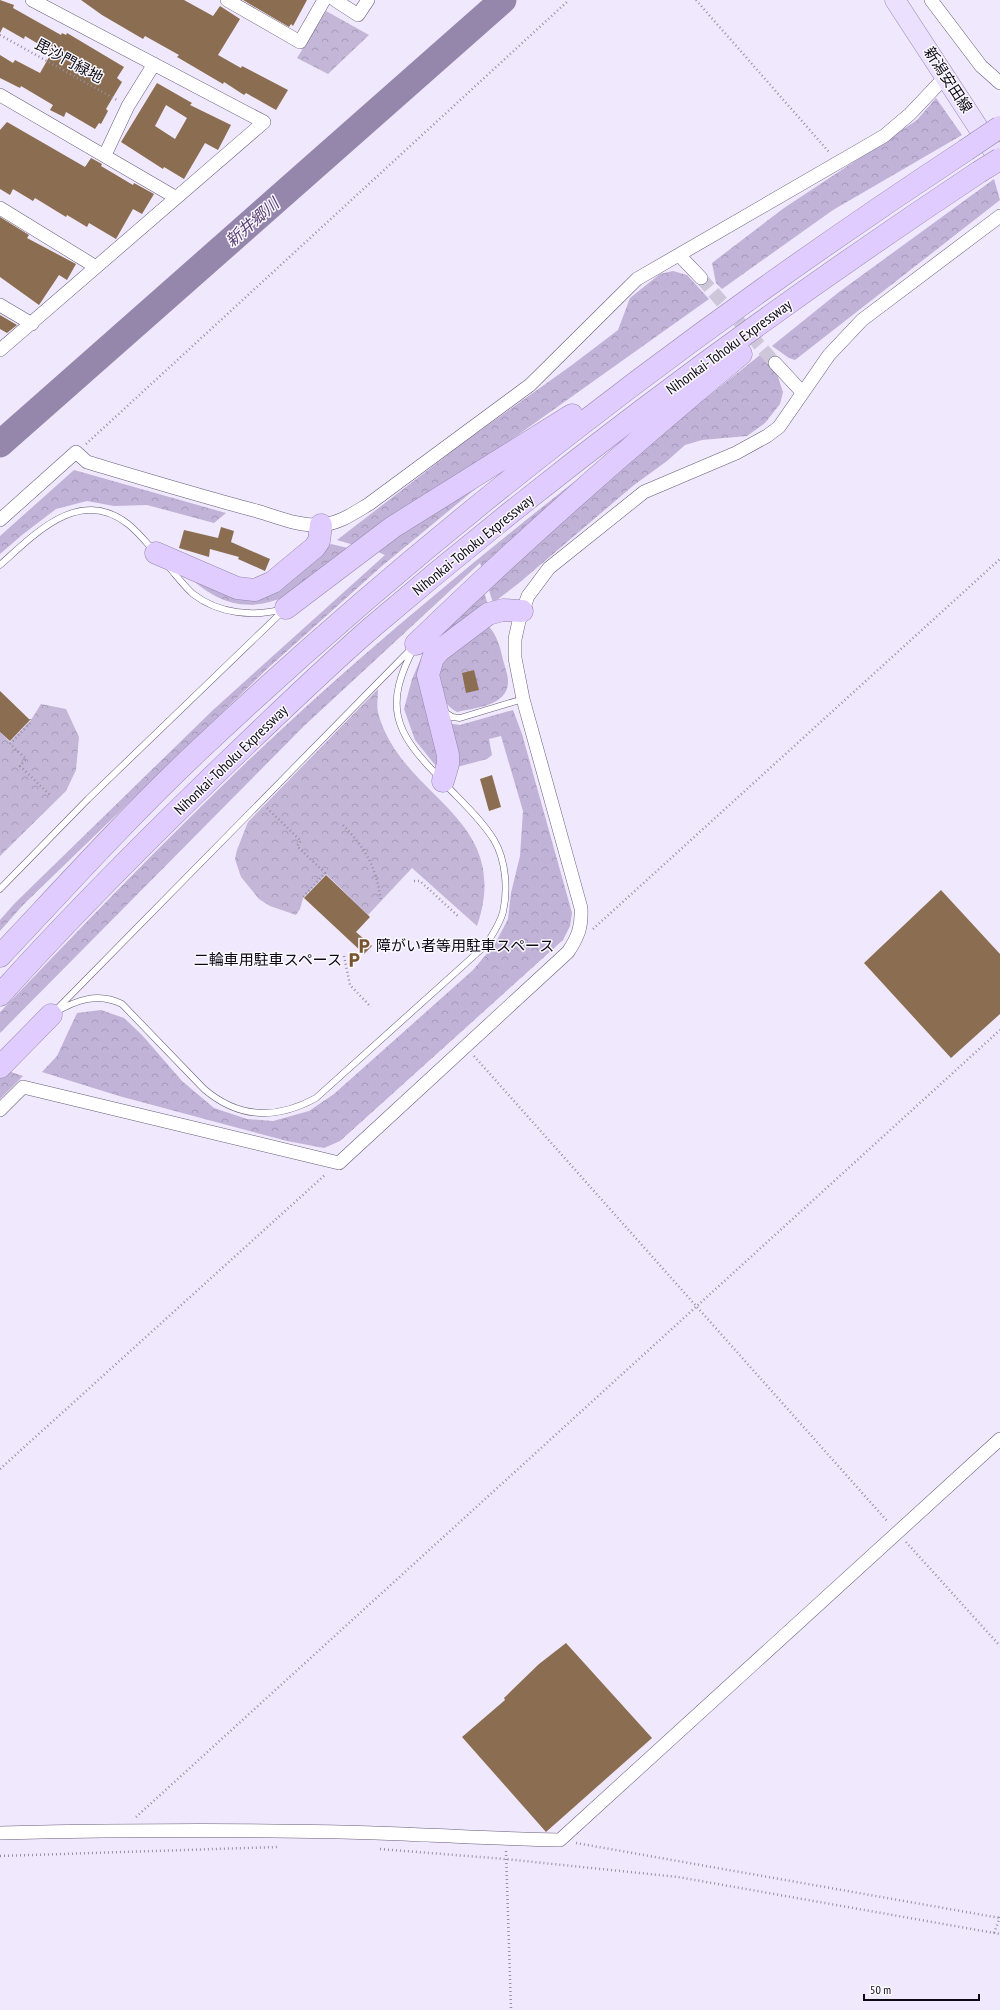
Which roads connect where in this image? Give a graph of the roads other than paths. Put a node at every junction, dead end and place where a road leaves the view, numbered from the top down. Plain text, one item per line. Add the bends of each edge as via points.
1 (32, 0) edge
2 (227, 0) edge
3 (324, 0) edge
4 (334, 0) edge
5 (368, 0) edge
6 (895, 0) edge
7 (931, 0) edge
8 (154, 64) junction
9 (946, 76) junction
10 (999, 80) edge
11 (0, 95) edge
12 (1000, 127) edge
13 (105, 155) junction
14 (1000, 160) edge
15 (916, 183) junction
16 (176, 197) junction
17 (0, 208) edge
18 (1000, 216) edge
19 (910, 218) junction
20 (679, 256) junction
21 (96, 267) junction
22 (701, 278) tunnel mouth
23 (0, 306) edge
24 (32, 324) junction
25 (0, 350) edge
26 (775, 363) tunnel mouth
27 (802, 392) junction
28 (0, 520) edge
29 (321, 525) junction
30 (156, 553) junction
31 (0, 565) edge
32 (286, 608) junction
33 (522, 611) junction
34 (416, 644) junction
35 (433, 696) junction
36 (523, 699) junction
37 (443, 781) junction
38 (0, 889) edge
39 (0, 956) edge
40 (0, 995) edge
41 (51, 1015) junction
42 (0, 1067) edge
43 (0, 1110) edge
44 (1000, 1439) edge
45 (0, 1833) edge

1 - 8 street
2 - 3 street via 300,42
4 - 5 street via 358,15
6 - 9 main road, 新潟安田線
7 - 10 street via 981,66
8 - 13 street via 128,106
8 - 16 street via 264,122
9 - 14 main road, 新潟安田線
9 - 20 street via 910,114 884,136
11 - 13 street
12 - 15 highway, Nihonkai-Tohoku Expressway, bridge
13 - 16 street
14 - 19 highway, Nihonkai-Tohoku Expressway, bridge
15 - 32 highway via 777,270 569,417 393,527
15 - 39 highway, Nihonkai-Tohoku Expressway via 623,392 544,452 426,549 289,667 197,752 126,822
16 - 21 street
17 - 21 street
18 - 27 street via 862,320 829,355
19 - 34 highway via 780,322 603,471 517,547
19 - 40 highway, Nihonkai-Tohoku Expressway via 778,311 578,459 370,629 280,711 125,862
20 - 22 street
20 - 29 street via 638,279 530,385 369,504 350,516
21 - 24 street
23 - 24 street
24 - 25 street
26 - 27 street
27 - 33 street via 779,427 767,436 736,454 644,492 626,505 549,568 528,596
28 - 29 street via 76,452 87,462 191,494 293,521
29 - 30 highway via 319,541 315,547 273,582 255,590 237,588
30 - 31 lane via 128,524 114,516 93,510 74,512 55,519
30 - 32 lane via 204,602 236,612 255,614
32 - 38 lane via 152,736
33 - 35 highway via 503,610 488,614 439,651 433,658 428,675
33 - 36 street via 515,639 515,658
34 - 37 lane via 402,669 398,686 400,722 405,737 415,752
34 - 41 lane
35 - 36 lane via 445,714 460,718
35 - 37 highway via 447,750 448,764
36 - 43 street via 581,908 582,923 578,937 568,952 339,1162 23,1086
37 - 41 lane via 484,826 495,841 502,859 505,894 502,913 495,931 486,945 316,1098 284,1112 265,1113 232,1108 218,1101 204,1089 122,1004 98,997 83,999
41 - 42 highway
44 - 45 street via 560,1840 396,1834 121,1830

